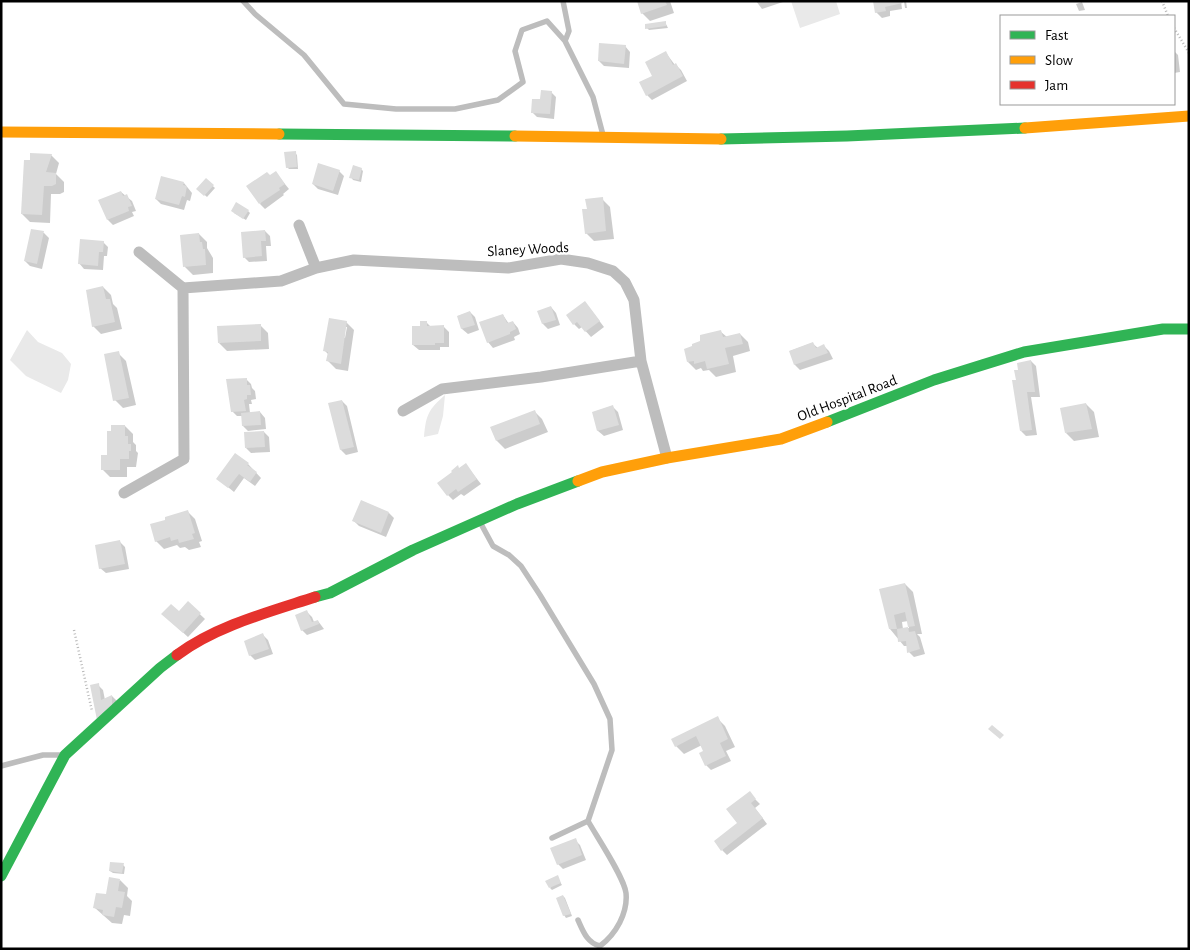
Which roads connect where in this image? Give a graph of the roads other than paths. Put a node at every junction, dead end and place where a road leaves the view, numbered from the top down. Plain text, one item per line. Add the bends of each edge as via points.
1 (243, 1) edge
2 (563, 1) edge
3 (565, 40) junction
4 (1189, 116) edge
5 (1, 132) edge
6 (603, 136) junction
7 (299, 225) dead end
8 (139, 252) dead end
9 (316, 268) junction
10 (182, 288) junction
11 (1189, 329) edge
12 (642, 361) junction
13 (403, 411) dead end
14 (667, 458) junction
15 (124, 493) dead end
16 (480, 521) junction
17 (65, 754) junction
18 (1, 766) edge
19 (588, 821) junction
20 (552, 838) dead end
21 (1, 876) edge
22 (578, 920) dead end

1 - 3 lane via 304,55 344,104 396,109 456,109 498,100 523,82 515,50 522,30 548,21
2 - 3 lane via 569,31
3 - 6 lane via 594,98
4 - 6 street via 847,136
5 - 6 street
7 - 9 street
8 - 10 street
9 - 10 street, Slaney Woods via 281,281
9 - 12 street, Slaney Woods via 354,260 508,268 561,259 588,263 613,271 625,282 634,300
10 - 15 street via 184,459
11 - 14 street, Old Hospital Road via 1163,329 1024,352 934,380 781,439
12 - 13 street via 442,389
12 - 14 street, Slaney Woods
14 - 16 street, Old Hospital Road via 602,472
16 - 17 street, Old Hospital Road via 413,550 330,593 261,614 194,642 160,668
16 - 19 lane via 493,546 521,566 594,684 610,719 612,750
17 - 18 lane via 43,755
17 - 21 street, Old Hospital Road
19 - 20 lane
19 - 22 lane via 626,892 624,911 617,928 600,946 587,939

